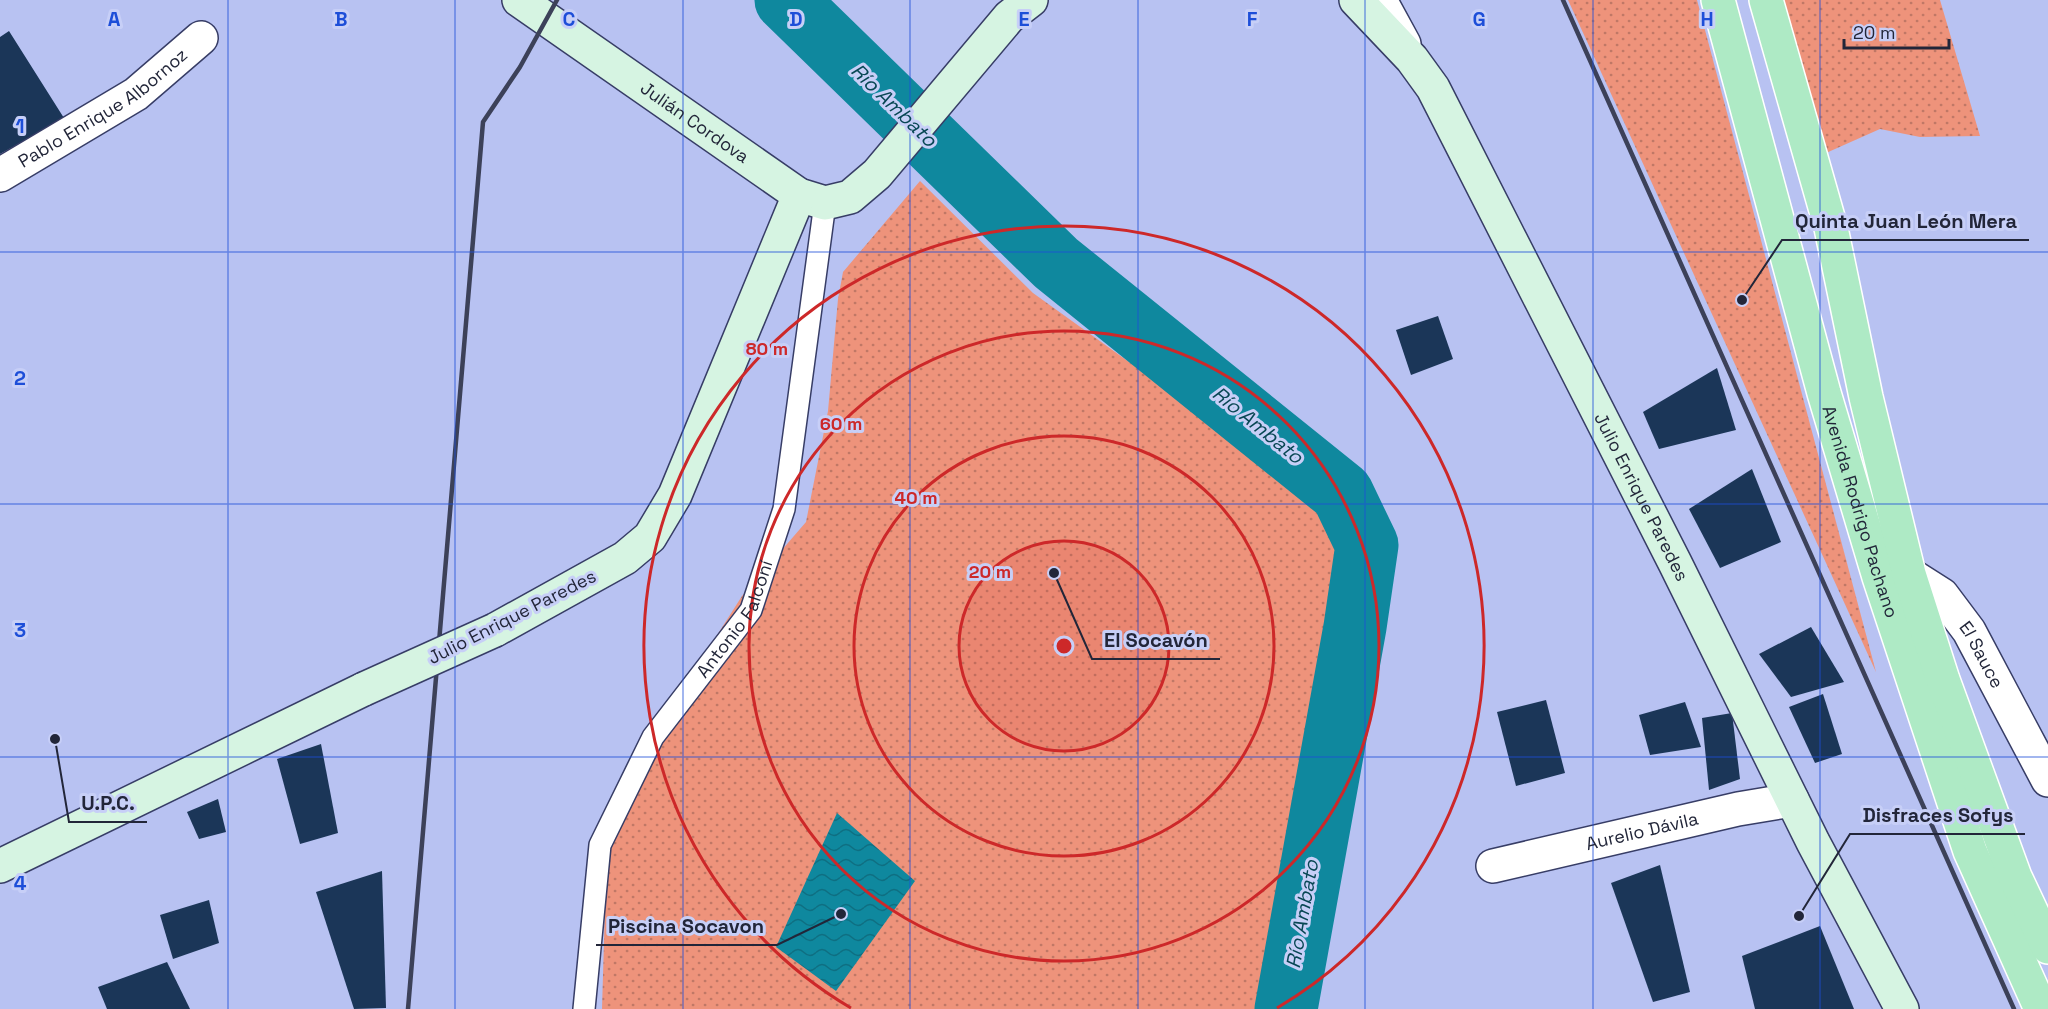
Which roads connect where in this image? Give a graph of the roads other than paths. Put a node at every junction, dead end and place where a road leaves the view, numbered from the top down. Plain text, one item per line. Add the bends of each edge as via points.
1 (519, 0) edge
2 (1356, 0) edge
3 (1380, 0) edge
4 (1718, 0) edge
5 (1766, 0) edge
6 (1020, 9) edge
7 (201, 38) dead end
8 (1412, 59) junction
9 (0, 175) edge
10 (812, 199) junction
11 (1894, 576) junction
12 (2048, 780) edge
13 (1792, 800) junction
14 (0, 866) edge
15 (1493, 866) dead end
16 (2048, 947) edge
17 (584, 1009) edge
18 (1902, 1009) edge
19 (2041, 1009) edge

1 - 10 main road, Julián Cordova
2 - 8 main road, Julio Enrique Paredes
3 - 8 street
4 - 11 main road, Avenida Rodrigo Pachano via 1824,393
5 - 11 main road, Avenida Rodrigo Pachano via 1831,228 1866,398
6 - 10 main road via 877,174 850,197
7 - 9 street, Pablo Enrique Albornoz via 136,94
8 - 13 main road, Julio Enrique Paredes via 1461,140
10 - 14 main road, Julio Enrique Paredes, bridge via 675,495 650,537 625,558 495,630 364,689
10 - 17 lane, Antonio Falconí via 784,509 751,610 653,736 600,845
11 - 12 street, El Sauce via 1942,595 1969,632
11 - 16 main road, Avenida Rodrigo Pachano via 1943,680 2016,877
11 - 19 main road, Avenida Rodrigo Pachano via 1970,851
13 - 15 street, Aurelio Dávila
13 - 18 main road, Julio Enrique Paredes

